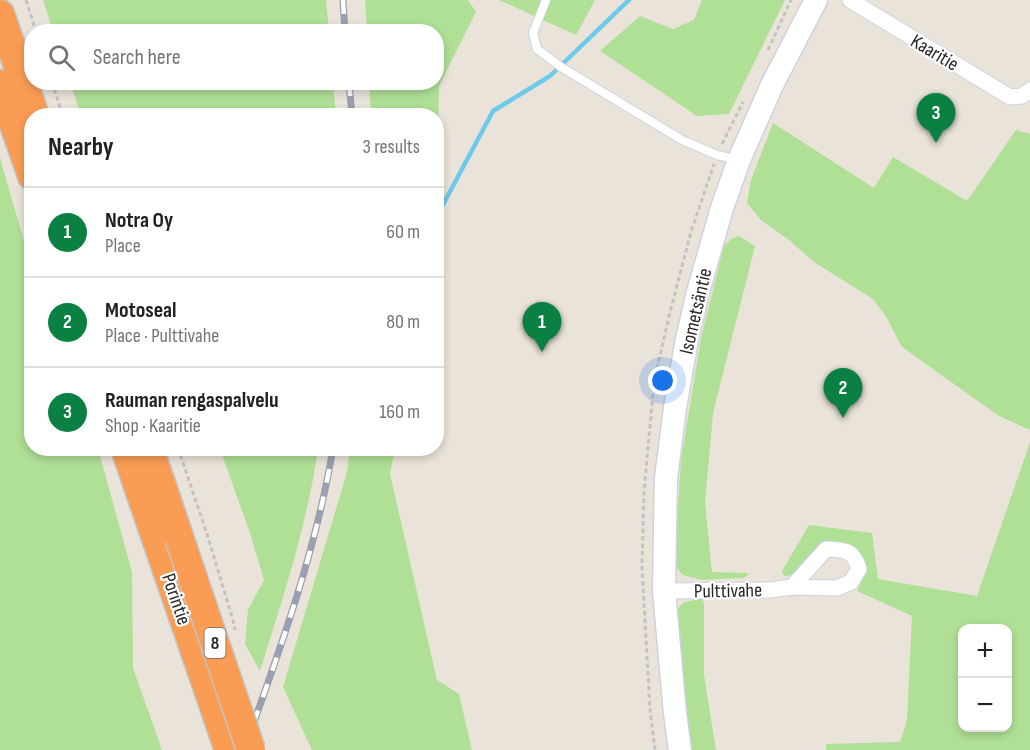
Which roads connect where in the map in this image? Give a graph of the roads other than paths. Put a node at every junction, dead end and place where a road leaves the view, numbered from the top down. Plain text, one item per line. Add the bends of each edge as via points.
1 (546, 0) edge
2 (816, 0) edge
3 (850, 0) edge
4 (0, 14) edge
5 (0, 84) edge
6 (24, 84) edge
7 (26, 90) edge
8 (1026, 93) edge
9 (32, 108) edge
10 (24, 153) edge
11 (739, 160) junction
12 (129, 456) edge
13 (151, 456) edge
14 (169, 541) junction
15 (792, 587) dead end
16 (664, 591) junction
17 (229, 750) edge
18 (251, 750) edge
19 (680, 750) edge

1 - 11 lane via 533,33 537,50 682,140
2 - 11 main road, Isometsäntie
3 - 8 street, Kaaritie via 1010,97
4 - 6 highway
5 - 10 highway
7 - 9 highway
11 - 16 main road, Isometsäntie via 698,292 675,408 666,478
12 - 14 highway, Porintie / 8
13 - 14 highway, Porintie / 8
14 - 17 highway, Porintie / 8
14 - 18 highway, Porintie / 8, bridge
15 - 16 street, Pulttivahe
16 - 19 main road, Isometsäntie

